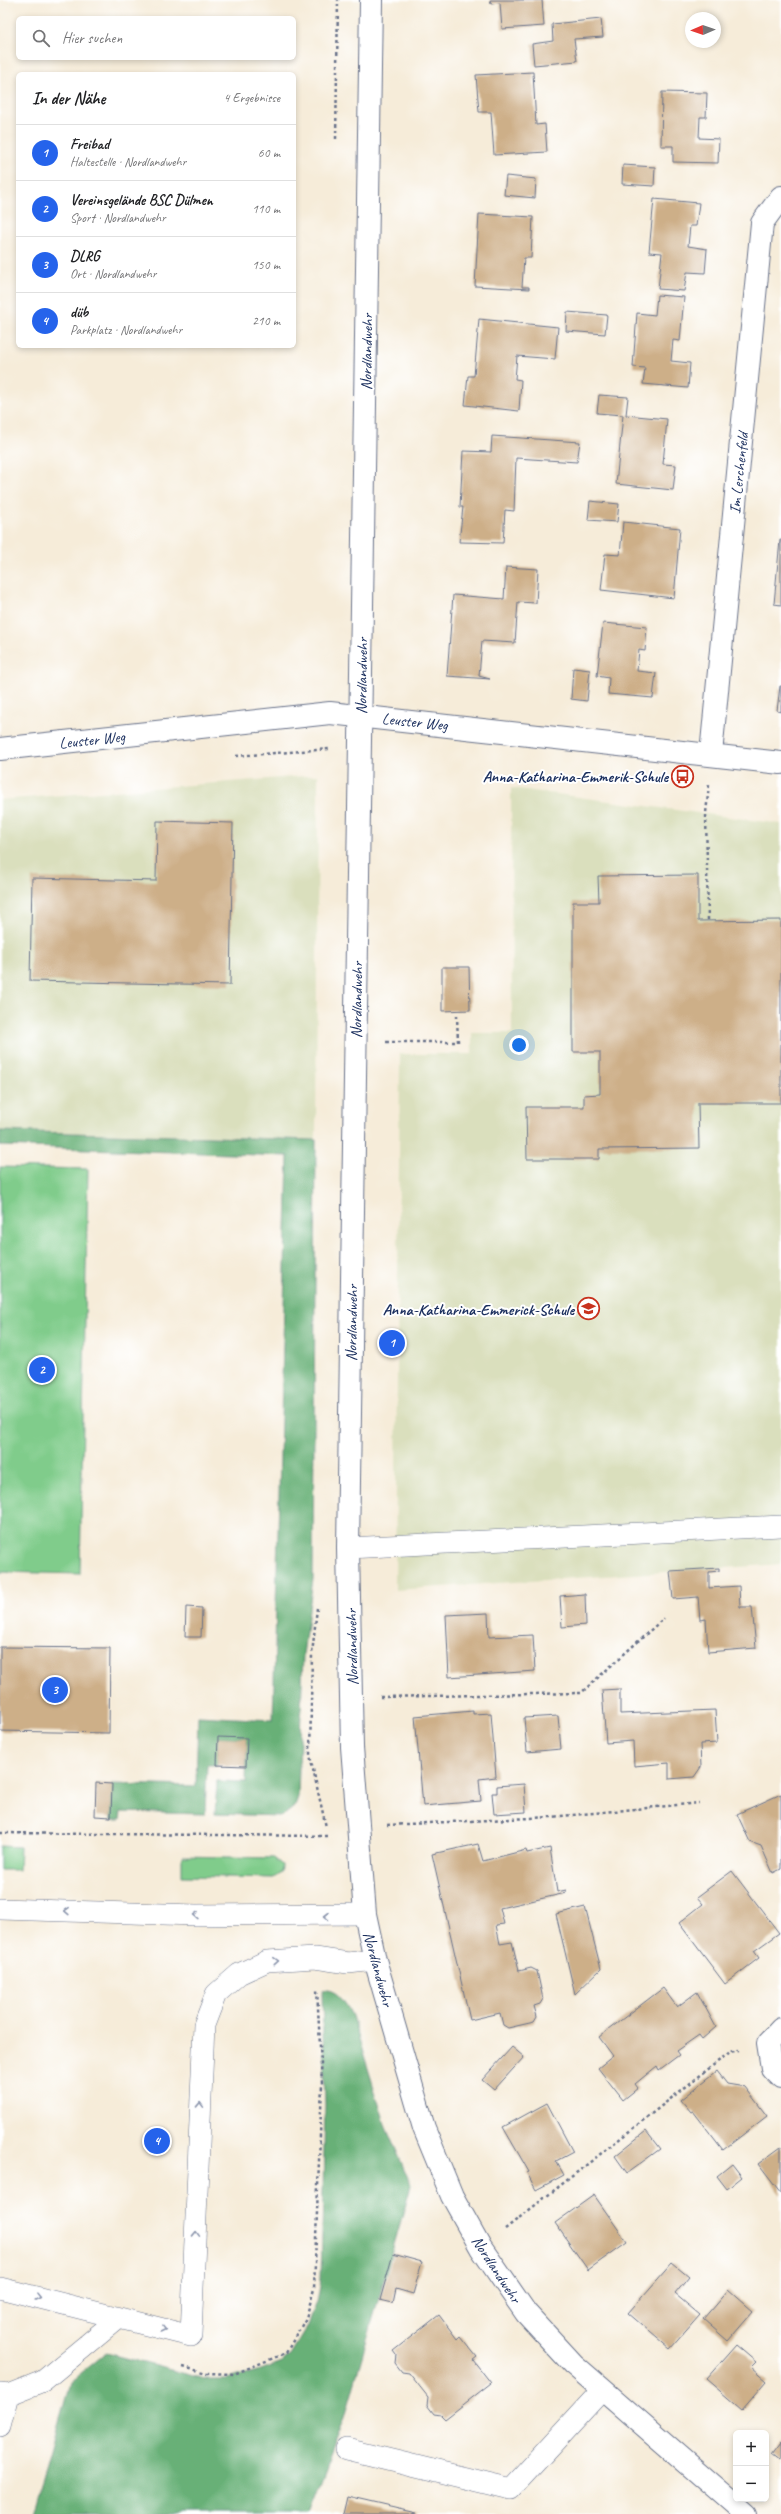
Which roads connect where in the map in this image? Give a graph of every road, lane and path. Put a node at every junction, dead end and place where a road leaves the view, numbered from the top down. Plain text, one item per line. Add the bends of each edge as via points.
1 (371, 0) edge
2 (781, 197) edge
3 (361, 715) junction
4 (0, 749) edge
5 (711, 754) junction
6 (781, 763) edge
7 (708, 920) dead end
8 (457, 1016) dead end
9 (355, 1042) junction
10 (781, 1526) edge
11 (348, 1548) junction
12 (664, 1618) dead end
13 (352, 1697) junction
14 (699, 1803) dead end
15 (357, 1831) junction
16 (0, 1833) edge
17 (0, 1909) edge
18 (365, 1914) junction
19 (315, 1958) junction
20 (375, 1960) junction
21 (775, 2036) edge
22 (781, 2077) edge
23 (481, 2248) junction
24 (0, 2288) edge
25 (119, 2318) junction
26 (178, 2366) dead end
27 (602, 2390) junction
28 (4, 2395) edge
29 (0, 2426) edge
30 (346, 2448) dead end
31 (746, 2514) edge

1 - 3 street, Nordlandwehr
2 - 5 street, Im Lerchenfeld via 762,223
3 - 4 street, Leuster Weg via 330,713
3 - 5 street, Leuster Weg
3 - 9 street, Nordlandwehr
5 - 6 street, Leuster Weg
5 - 7 path via 706,813
8 - 9 path via 458,1042
9 - 11 street, Nordlandwehr
10 - 11 lane
11 - 13 street, Nordlandwehr
12 - 13 path via 581,1693
13 - 15 street, Nordlandwehr
14 - 15 path
15 - 16 path via 256,1837
15 - 18 street, Nordlandwehr
18 -> 17 lane via 196,1916
18 - 20 street, Nordlandwehr
19 - 20 lane via 348,1963
25 -> 19 lane via 191,2336 204,2025 216,1994 240,1974 267,1961
19 - 26 path via 322,2084 314,2289 306,2318 286,2353 272,2360 234,2374 207,2373
20 - 23 street, Nordlandwehr via 424,2128 452,2196
21 - 22 street via 772,2068
21 - 23 path via 730,2052
23 - 27 street, Nordlandwehr via 526,2313 572,2364
24 -> 25 lane
25 - 28 lane via 43,2381
27 - 30 lane via 511,2489
27 - 31 street, Nordlandwehr
28 - 29 lane

